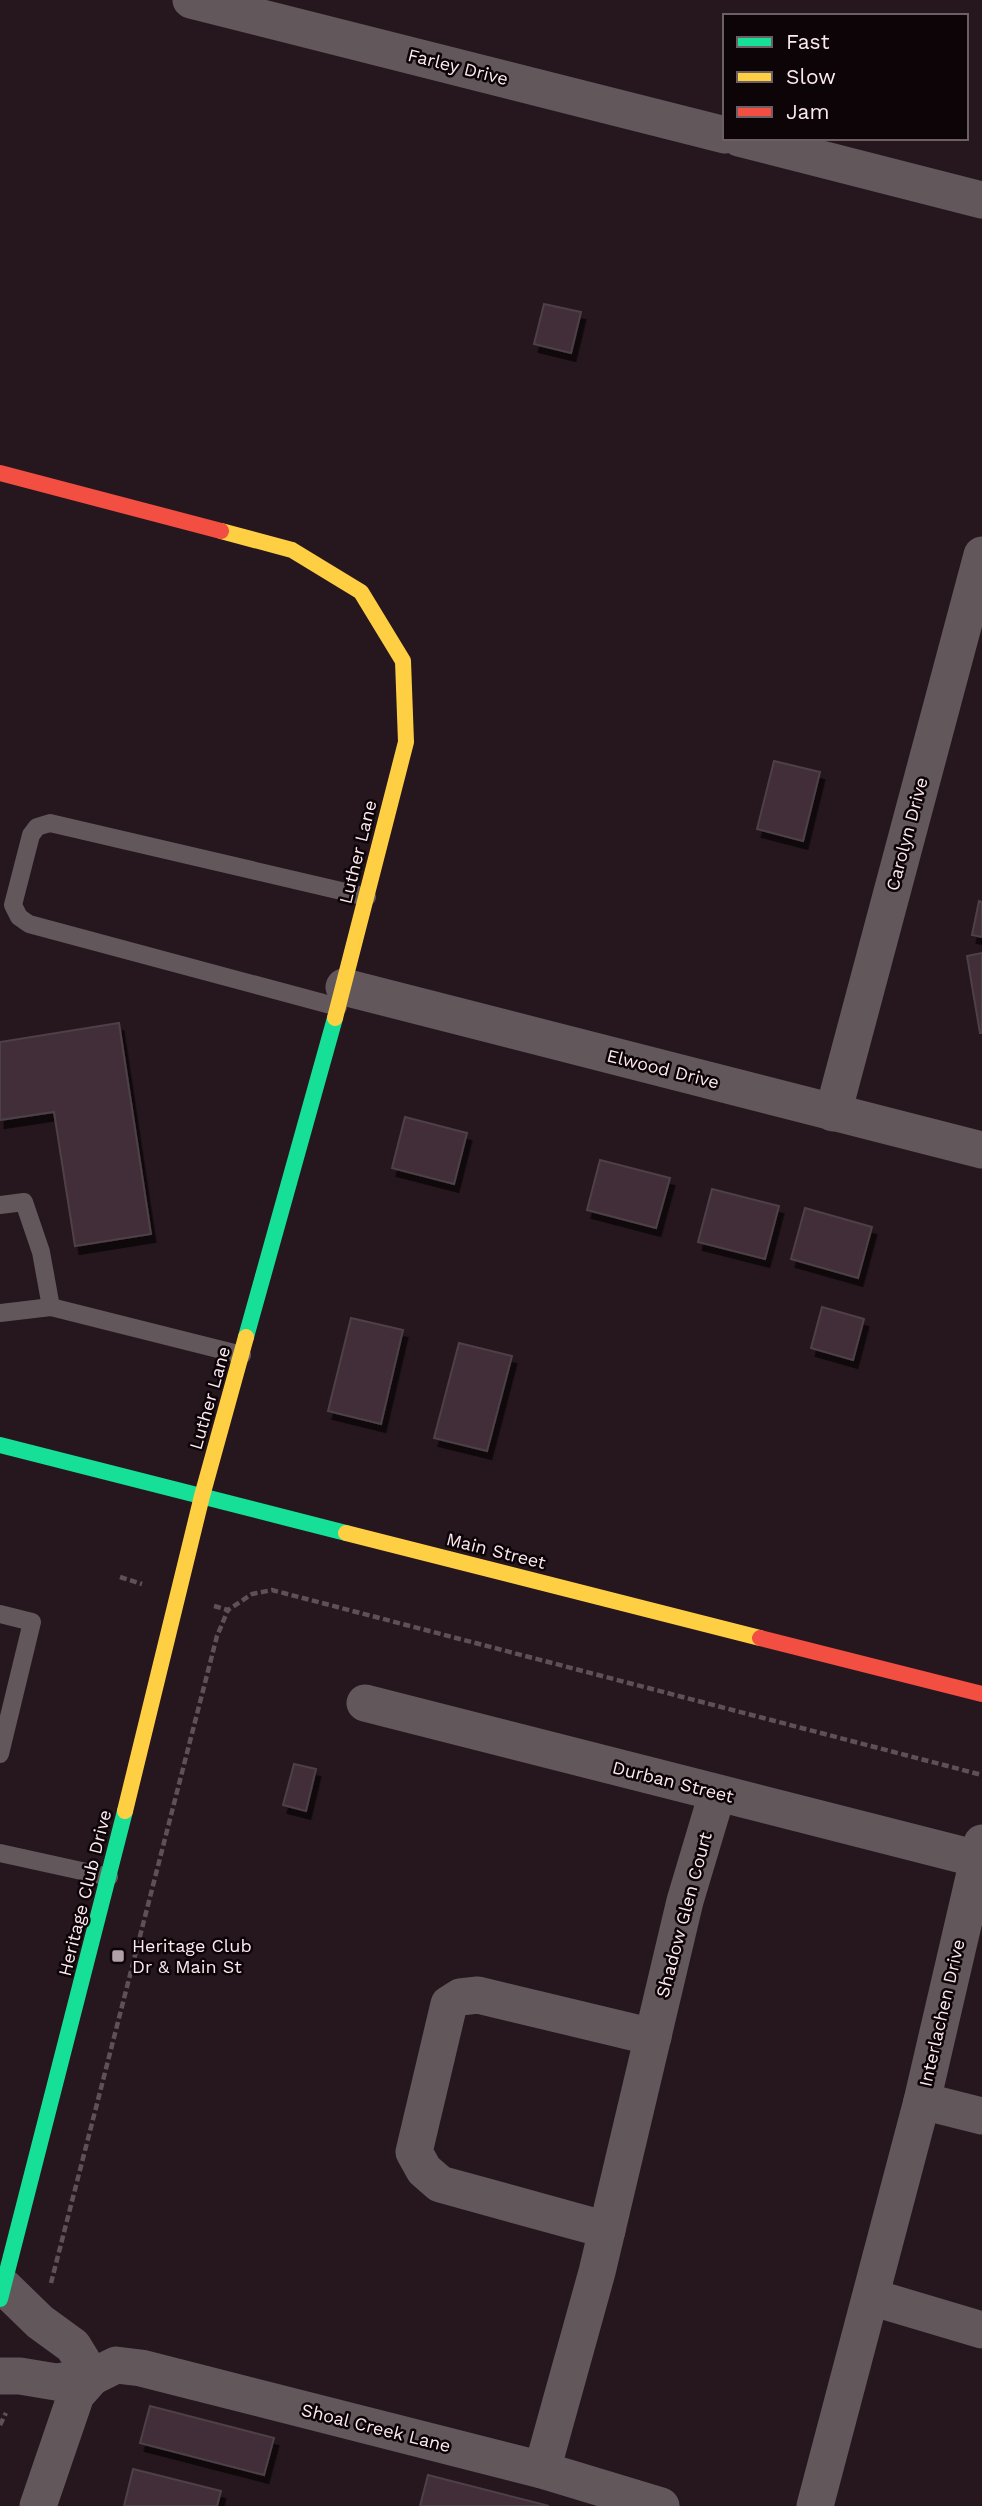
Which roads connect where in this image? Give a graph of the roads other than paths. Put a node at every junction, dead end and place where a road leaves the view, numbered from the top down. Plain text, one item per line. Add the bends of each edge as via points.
1 (191, 0) edge
2 (723, 134) edge
3 (747, 140) edge
4 (982, 200) edge
5 (0, 473) edge
6 (982, 555) edge
7 (367, 897) junction
8 (341, 997) junction
9 (833, 1113) junction
10 (982, 1150) edge
11 (0, 1205) edge
12 (51, 1307) junction
13 (0, 1313) edge
14 (242, 1355) junction
15 (0, 1444) edge
16 (202, 1496) junction
17 (0, 1614) edge
18 (982, 1694) edge
19 (365, 1703) dead end
20 (0, 1755) edge
21 (717, 1794) junction
22 (0, 1853) edge
23 (981, 1854) edge
24 (109, 1877) junction
25 (653, 2037) junction
26 (922, 2101) junction
27 (982, 2116) edge
28 (607, 2230) junction
29 (2, 2293) edge
30 (871, 2297) junction
31 (982, 2330) edge
32 (10, 2376) edge
33 (92, 2377) junction
34 (542, 2470) junction
35 (38, 2506) edge
36 (661, 2506) edge
37 (814, 2506) edge

1 - 2 street, Farley Drive
3 - 4 street
5 - 7 street, Luther Lane via 292,550 361,592 403,661 406,742
6 - 9 street, Carolyn Drive
7 - 8 street, Luther Lane
7 - 8 lane via 50,823 37,827 31,835 13,905 29,924
8 - 9 street, Elwood Drive
8 - 14 street, Luther Lane
9 - 10 street, Elwood Drive
11 - 12 lane via 24,1202 41,1252
12 - 13 lane
12 - 14 lane
14 - 16 street, Luther Lane
15 - 16 street, Main Street
16 - 18 street, Main Street
16 - 24 street, Heritage Club Drive
17 - 20 lane via 32,1622
19 - 21 street, Durban Street
21 - 23 street, Durban Street
21 - 25 street, Shadow Glen Court via 685,1901
22 - 24 lane
23 - 26 street, Interlachen Drive
24 - 29 street, Heritage Club Drive
25 - 28 street, Shadow Glen Court
25 - 28 street via 478,1995 449,2004 414,2152 424,2170 440,2183
26 - 27 street, Interlachen Drive
26 - 30 street, Interlachen Drive
28 - 34 street, Shadow Glen Court
29 - 33 street via 73,2346
30 - 31 street
30 - 37 street, Interlachen Drive
32 - 33 street, Shoal Creek Lane via 56,2382
33 - 34 street, Shoal Creek Lane via 116,2365 141,2368
33 - 35 street via 76,2395
34 - 36 street, Shoal Creek Lane

